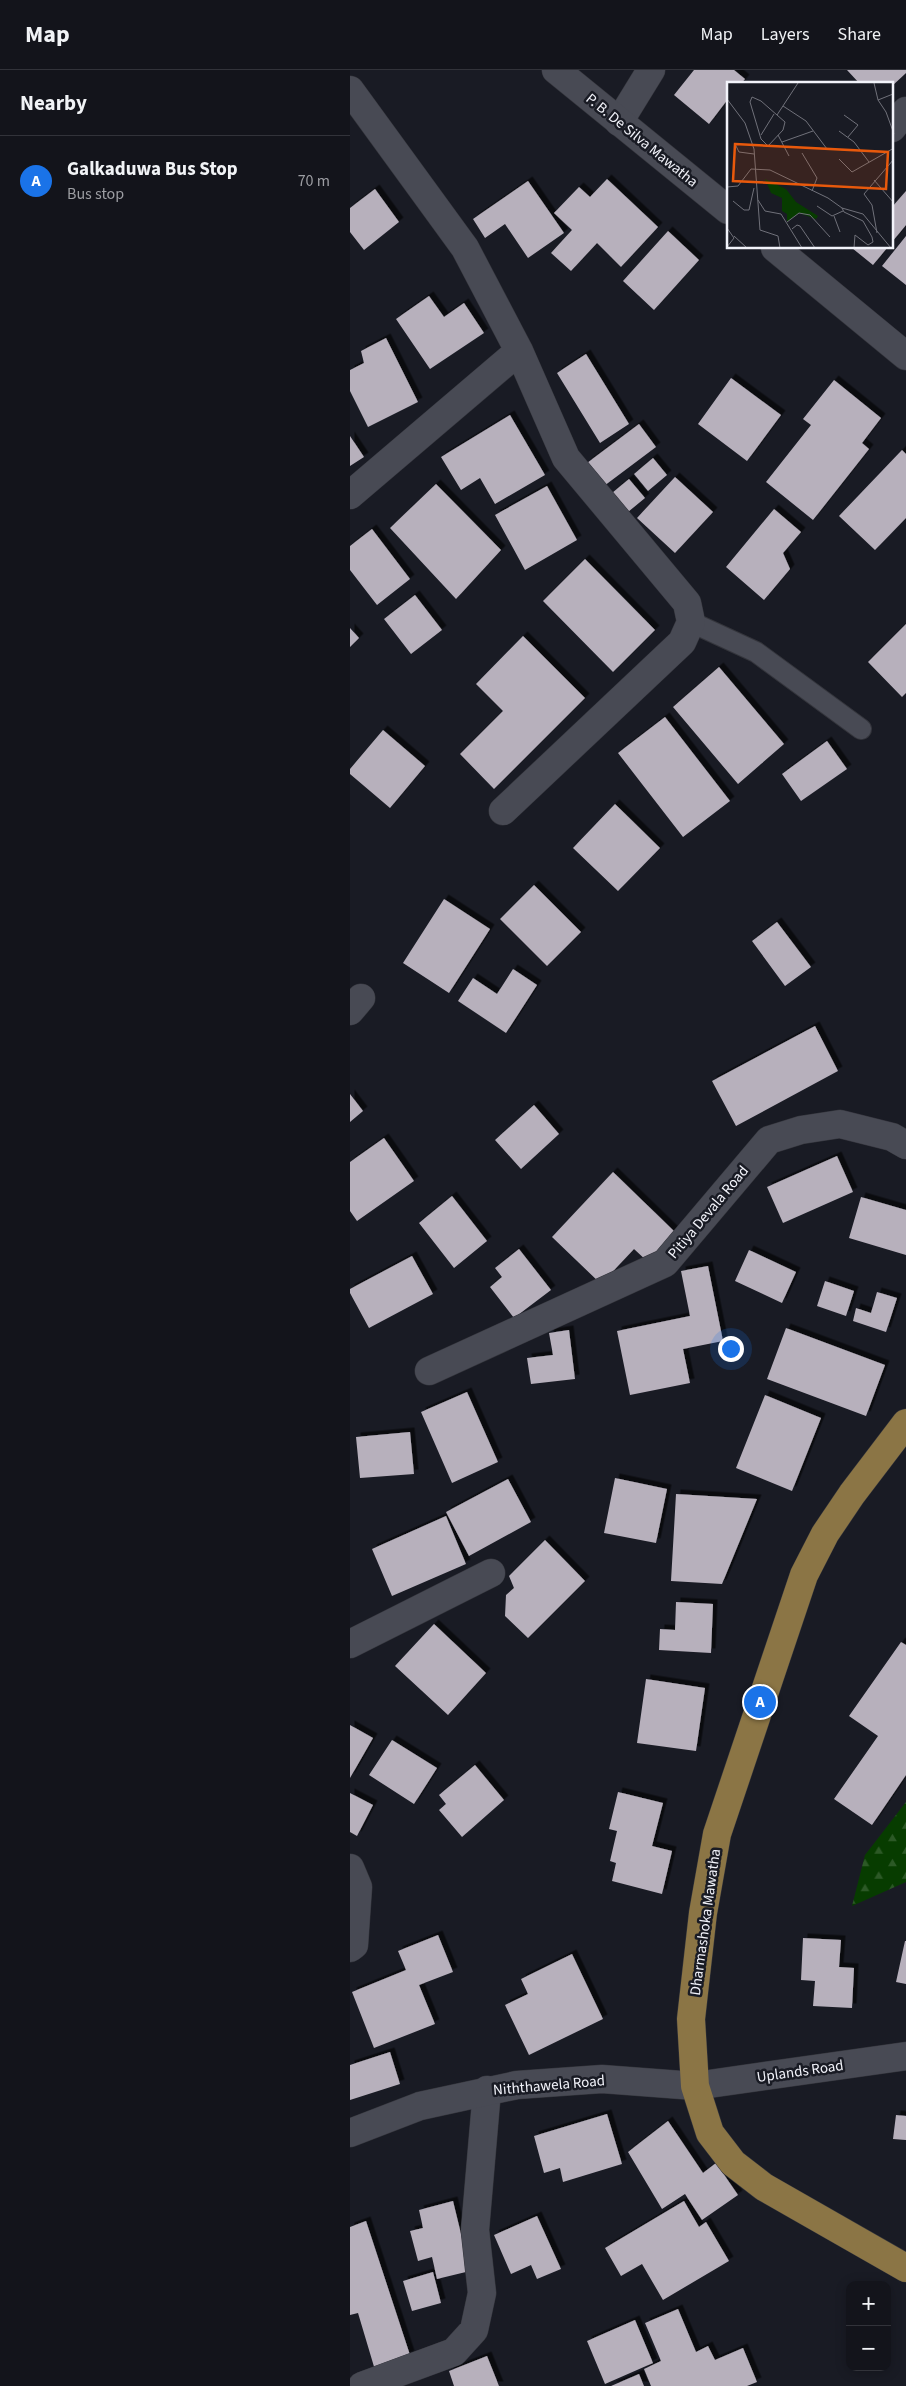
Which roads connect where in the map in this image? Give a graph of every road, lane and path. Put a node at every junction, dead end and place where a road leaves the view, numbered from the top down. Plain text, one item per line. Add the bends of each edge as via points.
1 (556, 70) edge
2 (651, 70) edge
3 (350, 90) edge
4 (906, 111) edge
5 (619, 122) junction
6 (894, 126) edge
7 (727, 209) edge
8 (785, 251) edge
9 (519, 350) junction
10 (906, 356) edge
11 (350, 495) edge
12 (691, 622) junction
13 (861, 729) dead end
14 (503, 811) dead end
15 (906, 1144) edge
16 (429, 1371) dead end
17 (906, 1423) edge
18 (491, 1573) dead end
19 (350, 1644) edge
20 (350, 1868) edge
21 (350, 1948) edge
22 (906, 2056) edge
23 (695, 2086) junction
24 (486, 2090) junction
25 (350, 2134) edge
26 (906, 2268) edge
27 (362, 2386) edge

1 - 5 street, P. B. De Silva Mawatha
2 - 5 street
3 - 9 street via 465,248
4 - 6 street
5 - 7 street, P. B. De Silva Mawatha
8 - 10 street
9 - 11 street
9 - 12 street via 566,458 687,603
12 - 13 lane via 756,652
12 - 14 street via 682,642
15 - 16 street, Pitiya Devala Road via 892,1137 840,1124 801,1130 769,1140 664,1263
17 - 23 main road, Dharmashoka Mawatha via 830,1526 804,1576 717,1834 702,1913 691,2019
18 - 19 street
20 - 21 street via 358,1887 354,1945
22 - 23 street, Uplands Road
23 - 24 street, Niththawela Road via 602,2079
23 - 26 main road, Dharmashoka Mawatha via 710,2133 733,2163 764,2187
24 - 25 street, Niththawela Road via 420,2106
24 - 27 street via 475,2230 482,2293 474,2330 454,2352

